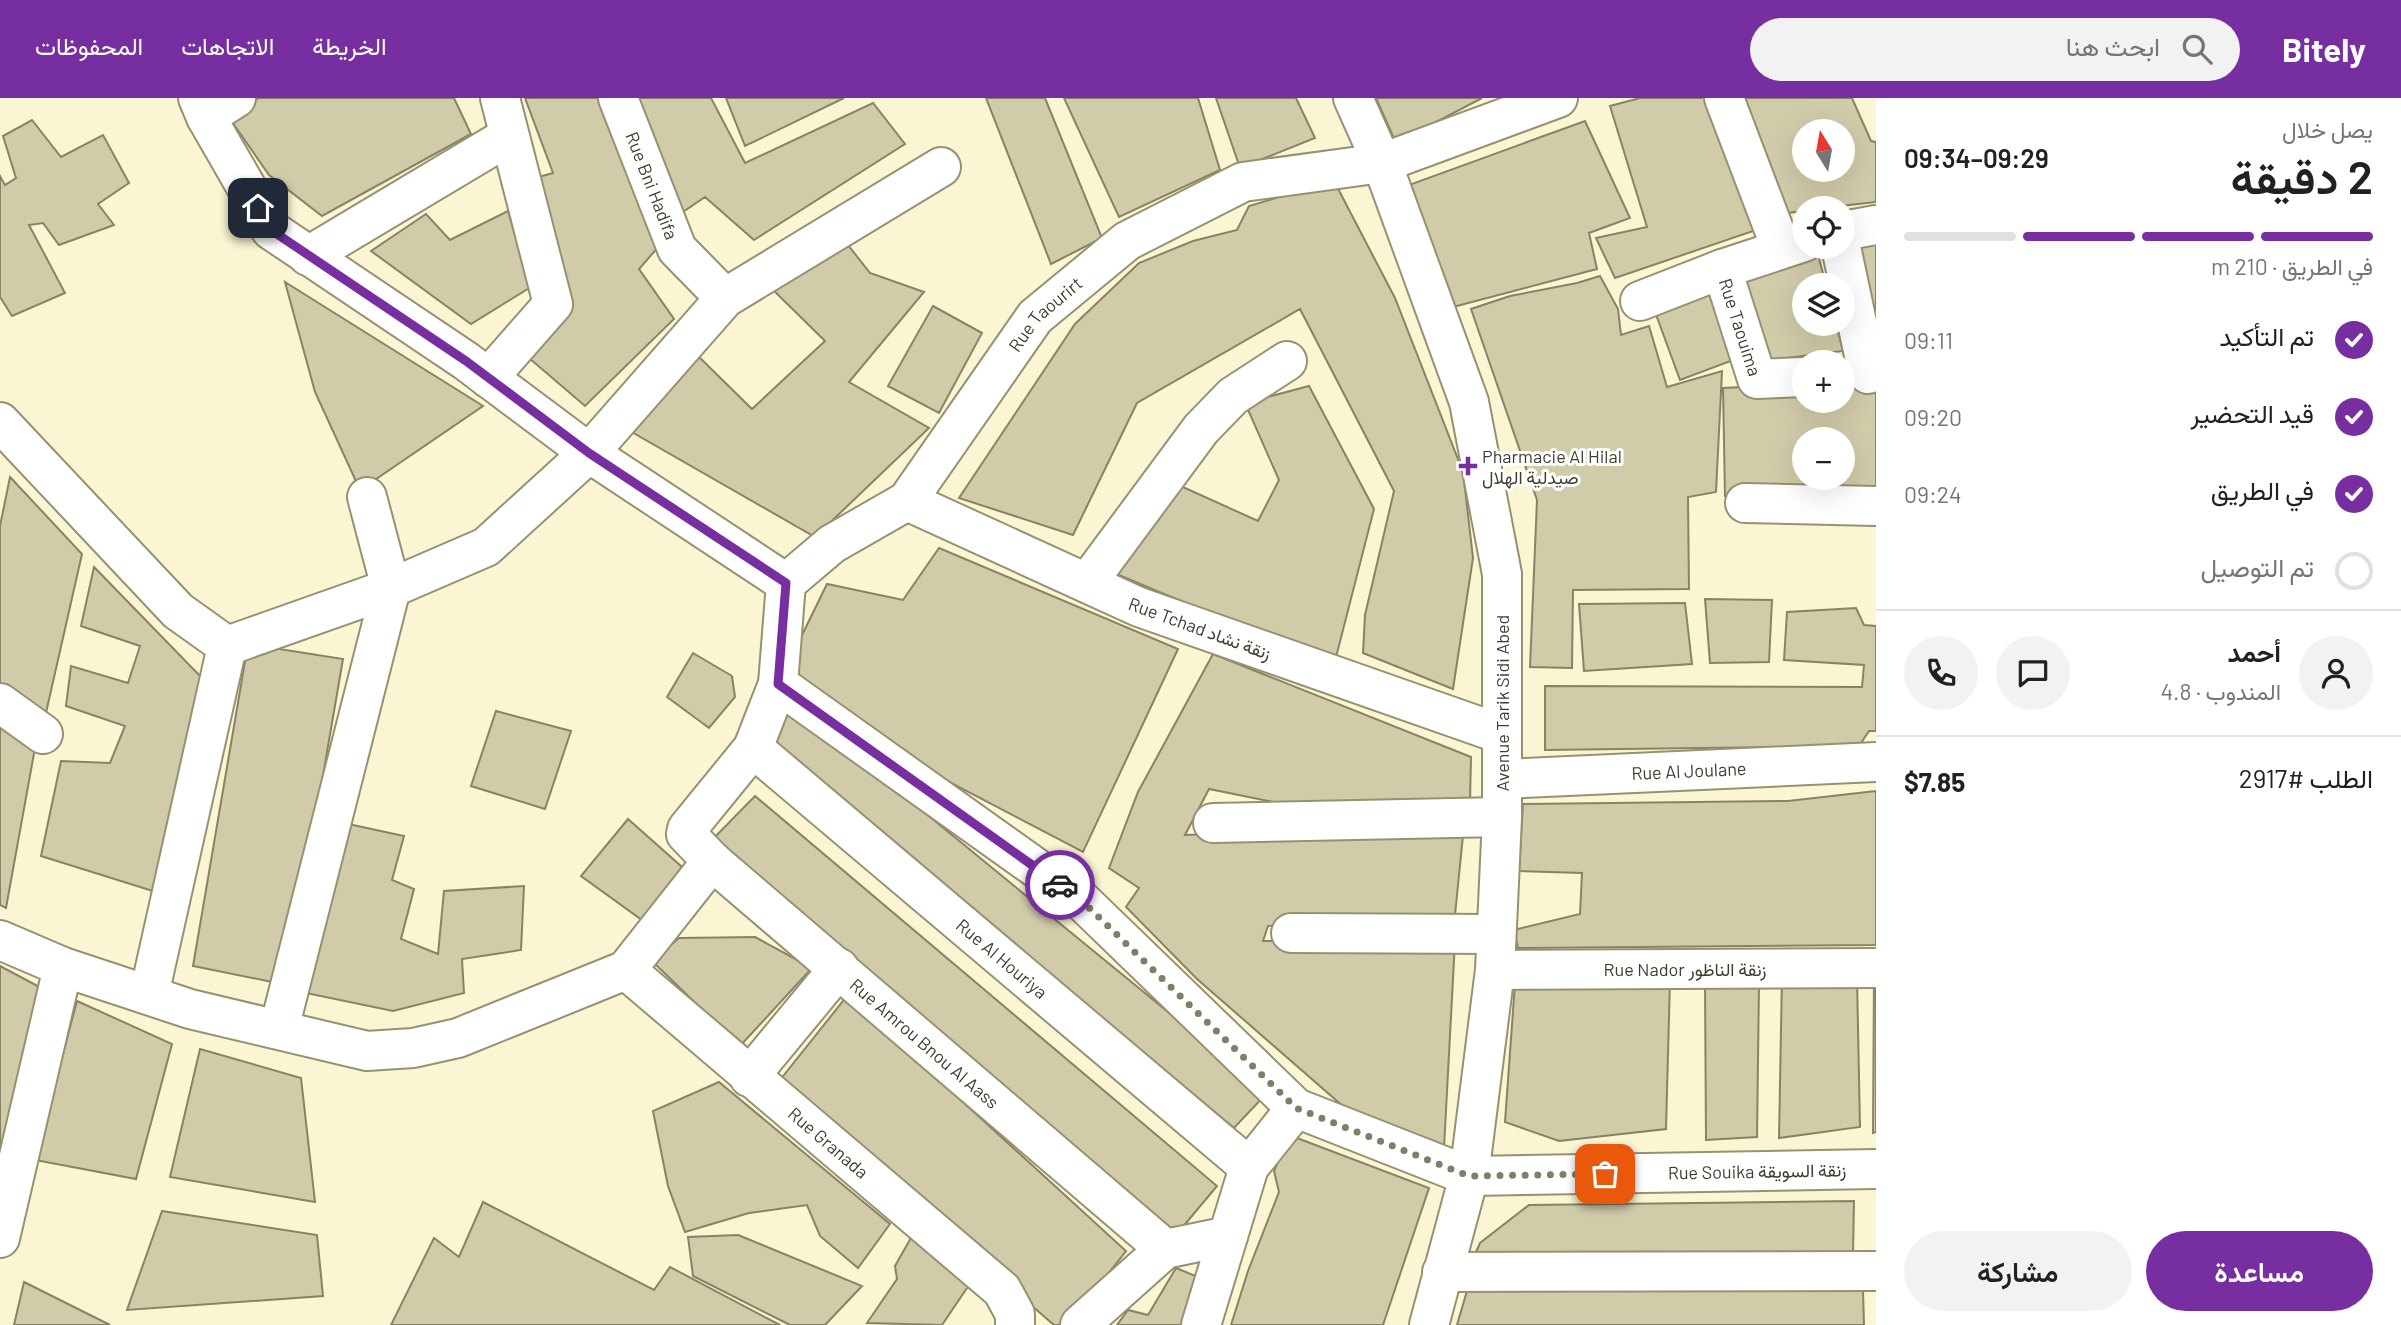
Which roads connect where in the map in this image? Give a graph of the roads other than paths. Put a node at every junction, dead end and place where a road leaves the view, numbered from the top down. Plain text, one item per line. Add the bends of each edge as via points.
1 (500, 98) edge
2 (618, 98) edge
3 (1353, 98) edge
4 (1558, 98) edge
5 (1724, 98) edge
6 (213, 104) edge
7 (509, 136) junction
8 (1382, 163) junction
9 (941, 167) dead end
10 (1876, 225) edge
11 (1855, 229) edge
12 (1792, 245) edge
13 (308, 256) junction
14 (1843, 259) edge
15 (1723, 269) junction
16 (725, 298) junction
17 (1640, 301) dead end
18 (1287, 361) dead end
19 (1862, 374) edge
20 (488, 378) junction
21 (1792, 378) edge
22 (0, 422) edge
23 (589, 453) junction
24 (367, 497) dead end
25 (907, 501) junction
26 (1745, 503) dead end
27 (1876, 506) edge
28 (786, 583) junction
29 (1087, 583) junction
30 (391, 589) junction
31 (227, 646) junction
32 (778, 684) junction
33 (0, 703) edge
34 (43, 734) dead end
35 (1502, 734) junction
36 (753, 748) junction
37 (1876, 762) edge
38 (1502, 779) junction
39 (1502, 817) junction
40 (1213, 823) dead end
41 (712, 861) junction
42 (1291, 933) dead end
43 (0, 940) edge
44 (1495, 952) junction
45 (64, 967) junction
46 (839, 968) junction
47 (1876, 968) edge
48 (626, 970) junction
49 (149, 995) junction
50 (279, 1030) junction
51 (749, 1077) junction
52 (1296, 1108) junction
53 (1249, 1167) junction
54 (1876, 1169) edge
55 (1469, 1176) junction
56 (1228, 1236) junction
57 (0, 1238) edge
58 (1165, 1249) junction
59 (1876, 1271) edge
60 (1442, 1272) junction
61 (1015, 1325) edge
62 (1080, 1325) edge
63 (1201, 1325) edge
64 (1429, 1325) edge

1 - 7 street
2 - 16 street, Rue Bni Hadifa via 677,249
3 - 8 street, Avenue Tarik Sidi Abed
4 - 8 street, Rue Taourirt
5 - 12 street
6 - 13 street via 271,230
7 - 13 street
7 - 20 street via 554,304
8 - 25 street, Rue Taourirt via 1243,182 1127,241 1035,317
8 - 35 street, Avenue Tarik Sidi Abed via 1469,402 1502,574
9 - 16 street
10 - 11 street
12 - 15 street
13 - 20 street
14 - 19 street
15 - 17 street
15 - 21 street, Rue Taouima via 1757,379
16 - 23 street
18 - 29 street via 1233,396 1202,429
20 - 23 street
22 - 31 street via 178,611
23 - 28 street
23 - 30 street via 486,547
24 - 30 street
25 - 28 street, Rue Taourirt via 832,544
25 - 29 street, Rue Tchad زنقة نشاد
26 - 27 street
28 - 32 street
29 - 35 street, Rue Tchad زنقة نشاد via 1139,607
30 - 31 street
30 - 50 street
31 - 49 street
32 - 36 street
32 - 52 street via 1081,900
33 - 34 street
35 - 38 street, Avenue Tarik Sidi Abed
36 - 41 street, Rue Amrou Bnou Al Aass via 687,830
36 - 53 street, Rue Al Houriya
37 - 38 street, Rue Al Joulane
38 - 39 street, Avenue Tarik Sidi Abed
39 - 40 street
39 - 44 street, Avenue Tarik Sidi Abed
41 - 46 street, Rue Amrou Bnou Al Aass
41 - 48 street
42 - 44 street, Rue Nador زنقة الناظور
43 - 45 street
44 - 47 street, Rue Nador زنقة الناظور
44 - 55 street, Avenue Tarik Sidi Abed
45 - 49 street
45 - 57 street
46 - 51 street
46 - 58 street, Rue Amrou Bnou Al Aass
48 - 50 street via 457,1038 412,1048 367,1051
48 - 51 street, Rue Granada
49 - 50 street
51 - 61 street, Rue Granada via 1002,1290 1015,1314
52 - 53 street
52 - 55 street
53 - 56 street
54 - 55 street, Rue Souika زنقة السويقة
55 - 60 street, Avenue Tarik Sidi Abed
56 - 58 street
56 - 63 street
58 - 62 street
59 - 60 street
60 - 64 street, Avenue Tarik Sidi Abed

